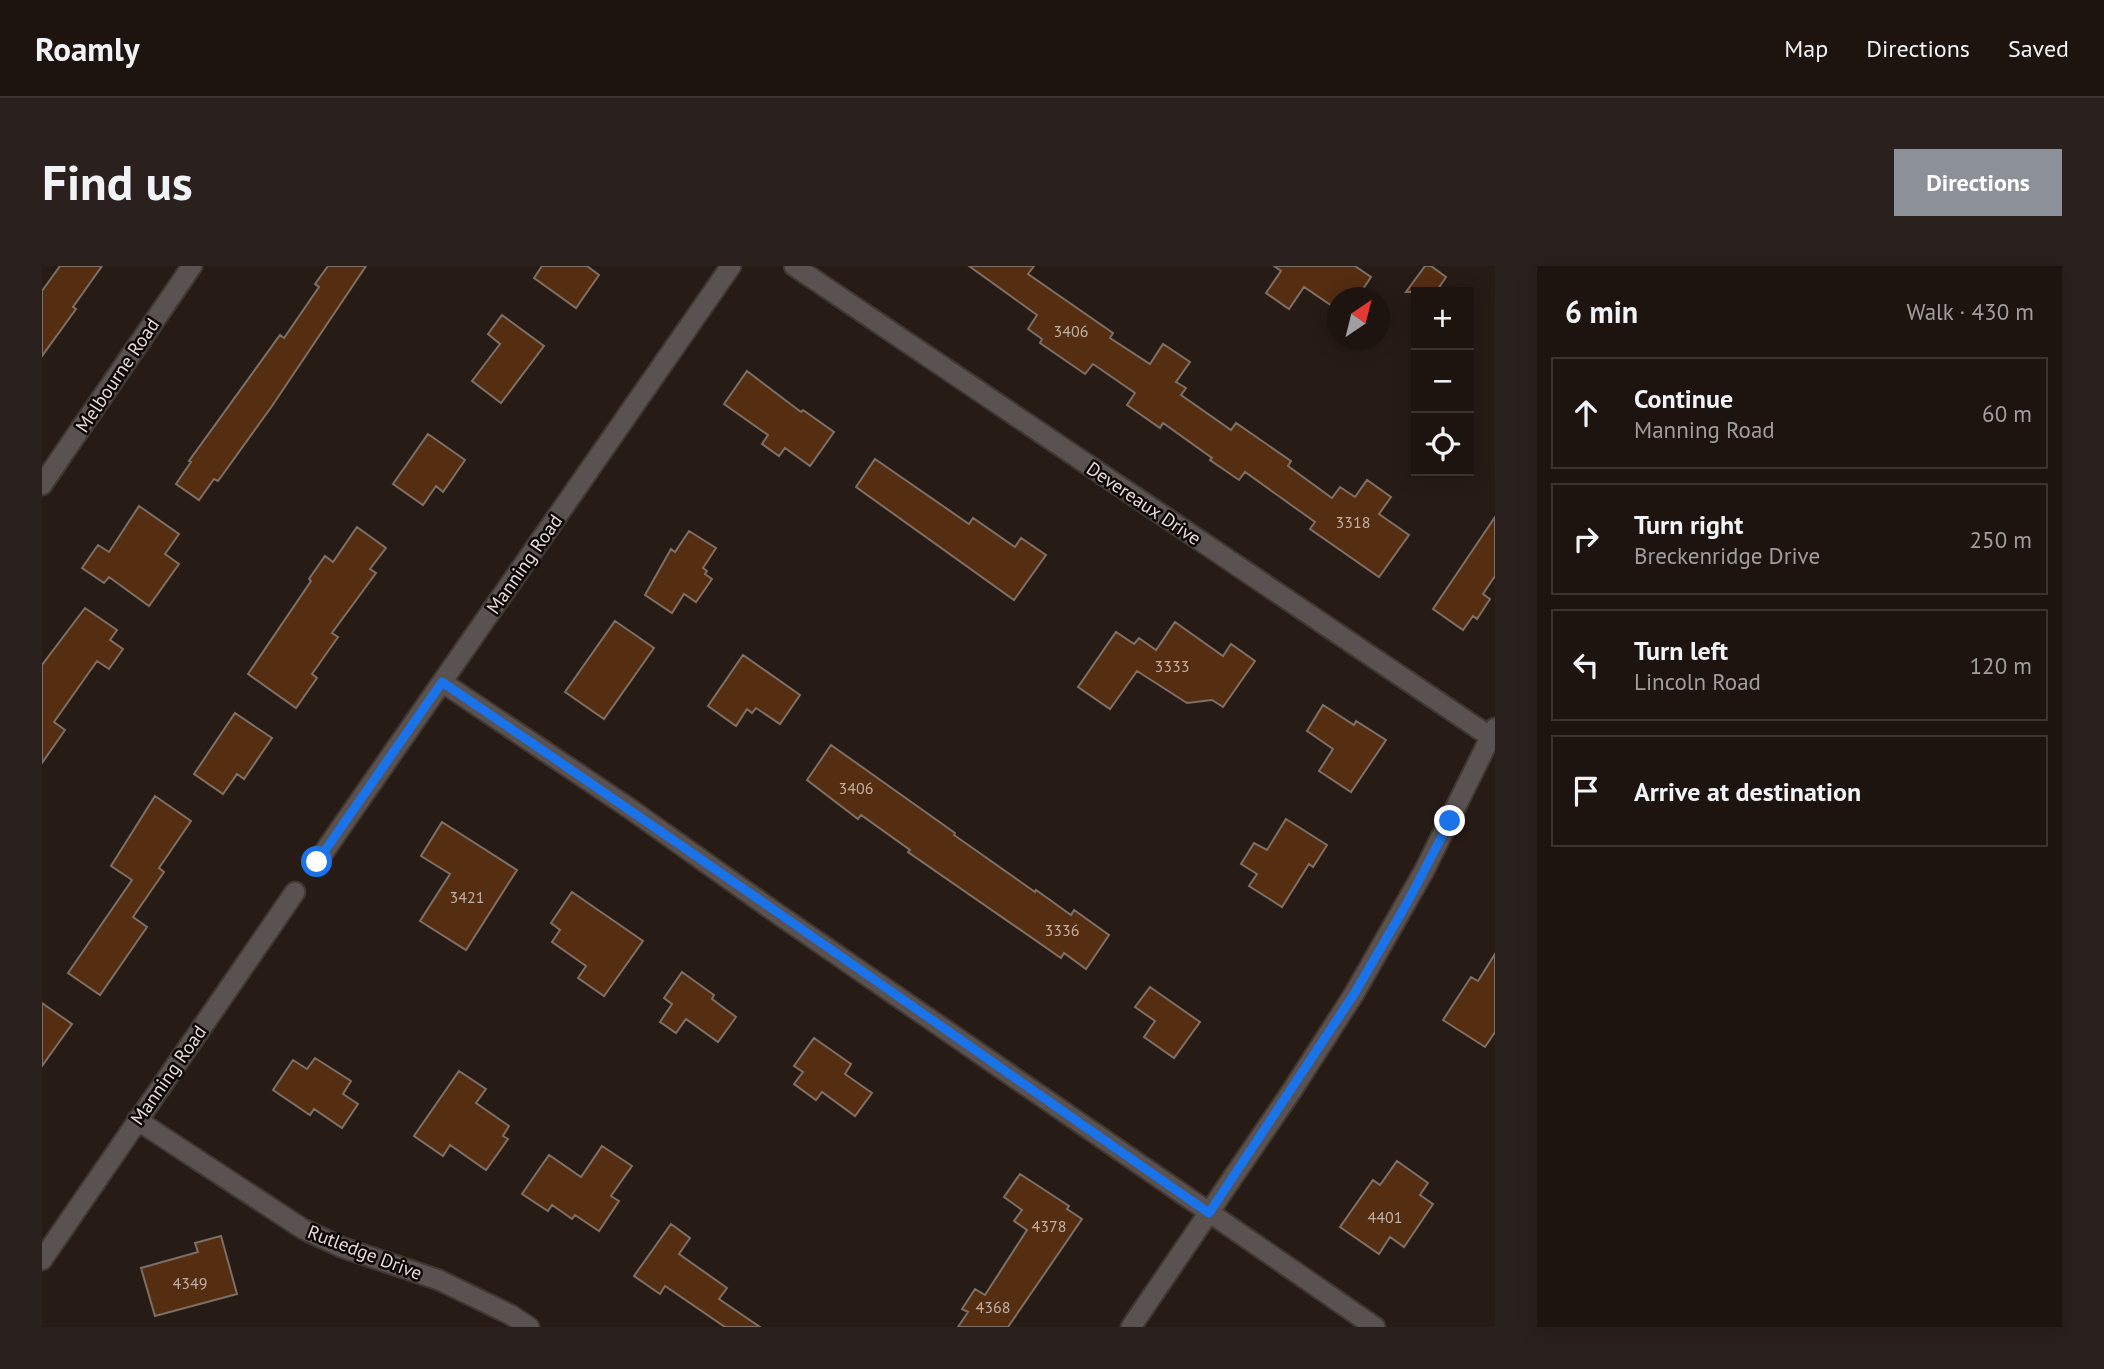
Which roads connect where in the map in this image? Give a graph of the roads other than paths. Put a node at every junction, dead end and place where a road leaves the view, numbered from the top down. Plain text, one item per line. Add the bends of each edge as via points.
1 (192, 266) edge
2 (731, 266) edge
3 (794, 266) edge
4 (42, 485) edge
5 (442, 682) junction
6 (1493, 735) edge
7 (317, 862) dead end
8 (295, 892) dead end
9 (137, 1120) junction
10 (1209, 1213) junction
11 (42, 1260) edge
12 (529, 1327) edge
13 (1131, 1327) edge
14 (1375, 1327) edge

1 - 4 street, Melbourne Road
2 - 5 street, Manning Road
3 - 6 street, Devereaux Drive
5 - 7 street, Manning Road
5 - 10 street
6 - 10 street via 1373,964
8 - 9 street, Manning Road
9 - 11 street, Manning Road
9 - 12 street, Rutledge Drive via 303,1229 341,1247 439,1280
10 - 13 street
10 - 14 street

